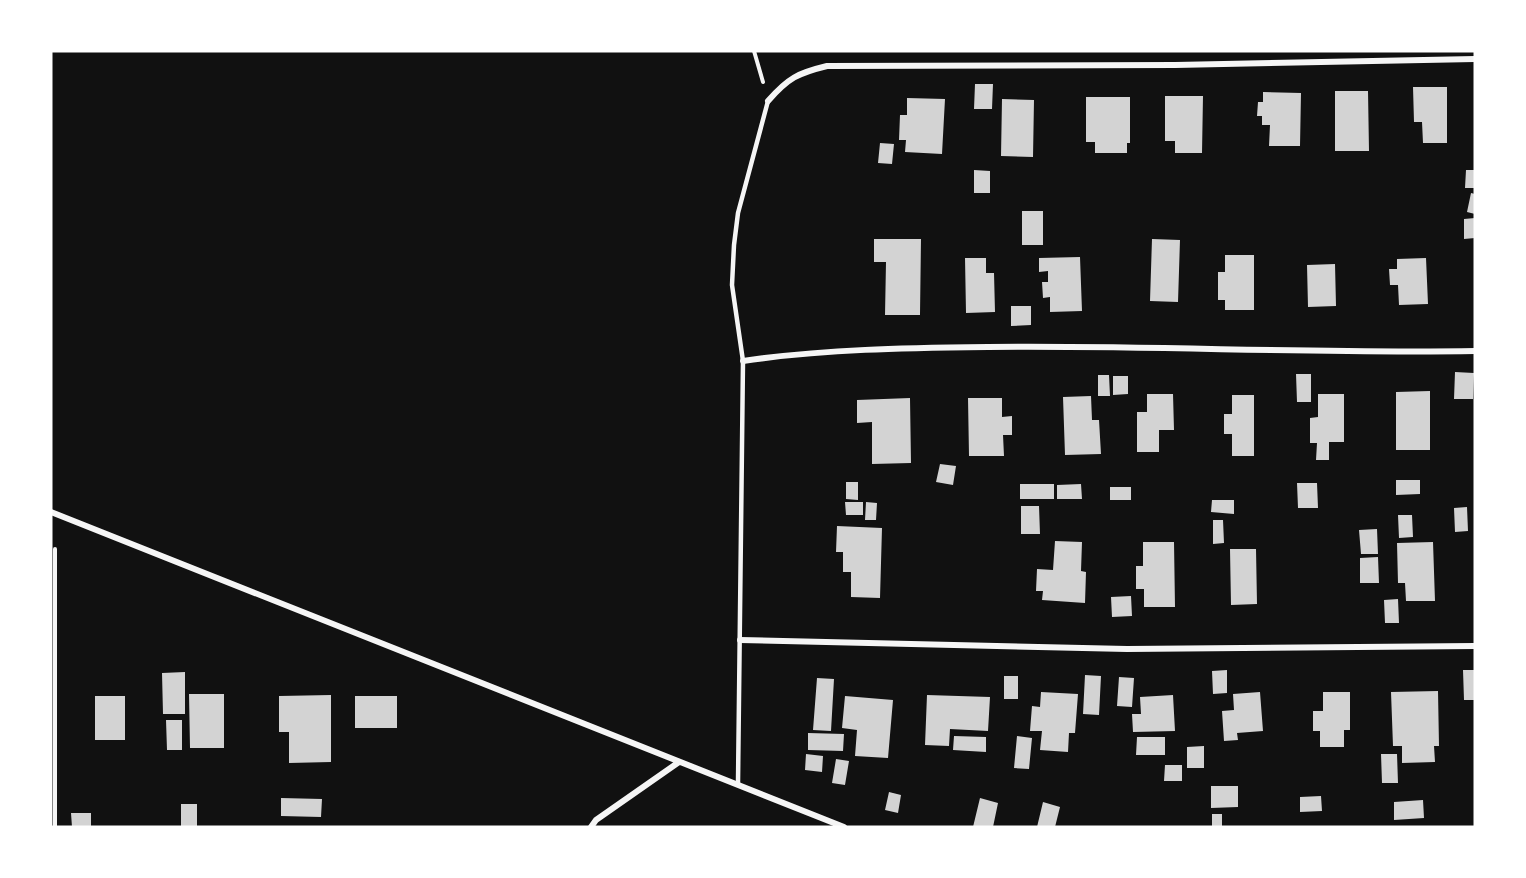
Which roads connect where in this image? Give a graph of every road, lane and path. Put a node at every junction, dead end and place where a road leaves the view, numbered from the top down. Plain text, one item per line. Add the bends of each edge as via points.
1 (754, 51) edge
2 (1475, 59) edge
3 (768, 101) junction
4 (1475, 351) edge
5 (743, 361) junction
6 (51, 512) edge
7 (55, 549) dead end
8 (740, 640) junction
9 (1475, 646) edge
10 (679, 762) junction
11 (738, 783) junction
12 (55, 827) edge
13 (591, 827) edge
14 (844, 827) edge

1 - 3 path
2 - 3 street via 827,66 799,72
3 - 5 lane via 738,213 734,245 732,285
4 - 5 street via 957,348 798,353
5 - 8 lane
6 - 10 street
7 - 12 path
8 - 9 street via 1127,649
8 - 11 lane
10 - 11 street
10 - 13 street
11 - 14 street

